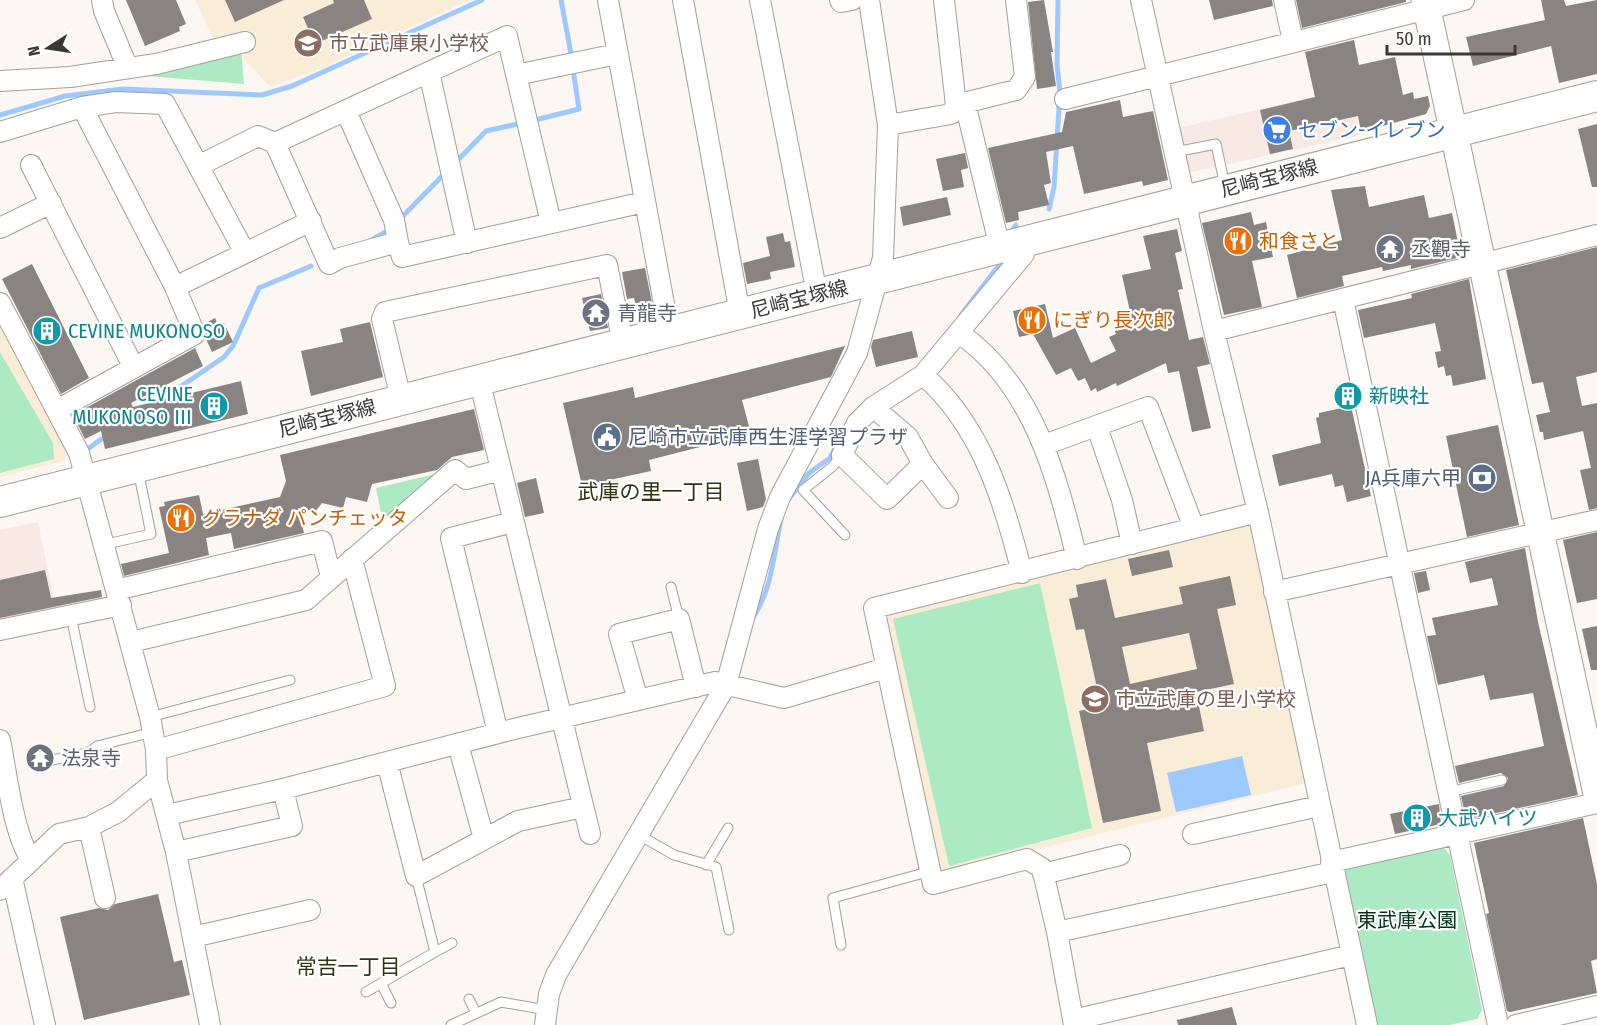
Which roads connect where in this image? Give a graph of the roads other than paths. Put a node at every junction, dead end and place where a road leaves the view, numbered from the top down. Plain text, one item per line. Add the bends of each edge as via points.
1 (102, 0) edge
2 (608, 0) edge
3 (683, 0) edge
4 (760, 0) edge
5 (840, 0) edge
6 (852, 0) edge
7 (869, 0) edge
8 (944, 0) edge
9 (1016, 0) edge
10 (1142, 0) edge
11 (1284, 0) edge
12 (1464, 0) edge
13 (1426, 5) edge
14 (1293, 41) junction
15 (245, 42) dead end
16 (617, 54) junction
17 (127, 66) junction
18 (429, 72) junction
19 (516, 75) junction
20 (1159, 76) junction
21 (0, 81) edge
22 (1597, 96) edge
23 (1065, 99) dead end
24 (960, 104) junction
25 (82, 108) junction
26 (346, 111) junction
27 (888, 125) junction
28 (0, 132) edge
29 (1455, 132) junction
30 (274, 143) junction
31 (1175, 152) junction
32 (31, 165) dead end
33 (198, 166) junction
34 (1225, 189) junction
35 (1186, 198) junction
36 (644, 202) junction
37 (51, 203) junction
38 (311, 221) junction
39 (551, 223) junction
40 (0, 228) edge
41 (396, 230) junction
42 (1597, 235) edge
43 (467, 243) junction
44 (1011, 245) junction
45 (245, 253) junction
46 (1483, 264) junction
47 (876, 280) junction
48 (175, 287) junction
49 (817, 294) junction
50 (1343, 298) junction
51 (0, 303) edge
52 (740, 314) junction
53 (669, 331) junction
54 (1214, 331) junction
55 (959, 333) junction
56 (623, 343) junction
57 (134, 368) junction
58 (923, 375) junction
59 (479, 379) junction
60 (401, 399) junction
61 (873, 407) junction
62 (57, 410) junction
63 (1097, 427) junction
64 (1044, 445) junction
65 (842, 455) junction
66 (923, 464) junction
67 (137, 467) junction
68 (501, 470) junction
69 (85, 480) junction
70 (948, 498) dead end
71 (0, 502) edge
72 (1258, 512) junction
73 (1597, 520) edge
74 (513, 522) junction
75 (1194, 528) junction
76 (1542, 531) junction
77 (845, 535) dead end
78 (102, 544) junction
79 (1132, 544) junction
80 (352, 559) junction
81 (1077, 559) junction
82 (1397, 562) junction
83 (1022, 573) junction
84 (331, 577) junction
85 (671, 587) dead end
86 (1274, 592) junction
87 (115, 602) junction
88 (71, 616) junction
89 (679, 619) junction
90 (0, 630) edge
91 (131, 642) junction
92 (886, 668) junction
93 (290, 680) dead end
94 (726, 685) junction
95 (696, 687) junction
96 (638, 700) junction
97 (90, 707) dead end
98 (561, 718) junction
99 (153, 733) junction
100 (498, 733) junction
101 (0, 740) edge
102 (458, 744) junction
103 (52, 760) dead end
104 (387, 762) junction
105 (157, 780) junction
106 (1502, 780) dead end
107 (283, 789) junction
108 (1448, 792) junction
109 (1597, 794) edge
110 (1597, 802) edge
111 (1319, 806) junction
112 (583, 807) junction
113 (167, 815) junction
114 (8, 817) edge
115 (89, 827) junction
116 (728, 828) dead end
117 (1456, 832) junction
118 (590, 834) dead end
119 (1193, 834) dead end
120 (639, 835) junction
121 (484, 839) junction
122 (176, 852) junction
123 (1120, 855) dead end
124 (32, 860) junction
125 (706, 865) junction
126 (1332, 867) junction
127 (931, 872) junction
128 (1044, 874) junction
129 (416, 876) junction
130 (6, 884) edge
131 (105, 898) dead end
132 (310, 910) dead end
133 (729, 930) dead end
134 (1057, 932) junction
135 (193, 937) junction
136 (452, 943) dead end
137 (842, 945) dead end
138 (435, 952) junction
139 (1351, 955) junction
140 (382, 985) junction
141 (366, 992) dead end
142 (469, 999) dead end
143 (391, 1003) dead end
144 (1597, 1006) edge
145 (476, 1013) junction
146 (546, 1017) edge
147 (1073, 1023) edge
148 (45, 1025) edge
149 (210, 1025) edge
150 (451, 1025) edge
151 (1367, 1025) edge
152 (1498, 1025) edge
153 (1516, 1025) edge

1 - 17 street
2 - 16 street
3 - 52 street
4 - 49 street
5 - 6 street
7 - 27 street
8 - 24 street
9 - 24 street via 1025,77 1016,90
10 - 20 street
11 - 14 street
12 - 13 street
13 - 14 street
13 - 29 street
14 - 20 street
15 - 17 street via 156,64
16 - 19 street
16 - 36 street
17 - 21 street via 70,77
18 - 19 street via 505,29
18 - 26 street
18 - 43 street
19 - 39 street
20 - 23 street
20 - 31 street
22 - 29 main road, 尼崎宝塚線
24 - 27 street via 951,114
24 - 44 street
25 - 28 street
25 - 33 street via 116,102 165,104
25 - 48 street
26 - 30 street
26 - 41 street
27 - 47 street via 883,258
29 - 34 main road, 尼崎宝塚線
29 - 46 street
30 - 33 street via 258,136
30 - 38 street
31 - 34 lane via 1216,144
31 - 35 street
32 - 37 street
33 - 45 street
34 - 35 main road, 尼崎宝塚線
35 - 44 main road, 尼崎宝塚線
35 - 54 street
36 - 39 street
36 - 53 street
37 - 40 street
37 - 57 street
38 - 41 street via 329,264
38 - 45 street
39 - 43 street
41 - 43 street via 402,257
42 - 46 street
44 - 47 main road, 尼崎宝塚線
44 - 55 street via 1024,254
45 - 48 street
46 - 50 street
46 - 76 street
47 - 49 main road, 尼崎宝塚線
47 - 94 street via 857,353 780,498 768,529
48 - 57 street via 195,334
49 - 52 main road, 尼崎宝塚線
50 - 54 street
50 - 82 street
51 - 62 street
52 - 53 main road, 尼崎宝塚線
53 - 56 main road, 尼崎宝塚線
54 - 72 street
55 - 58 street
55 - 64 street via 993,364 1027,407
56 - 59 main road, 尼崎宝塚線
56 - 60 street via 607,264 385,312 382,319
57 - 62 street
58 - 61 street
58 - 83 street via 945,394 970,428 1011,528
59 - 60 main road, 尼崎宝塚線
59 - 68 street
60 - 67 main road, 尼崎宝塚線
61 - 65 street via 857,423
61 - 66 street via 908,437
62 - 69 street via 79,453
63 - 64 street
63 - 75 street via 1149,407
63 - 79 street via 1122,500
64 - 81 street
65 - 66 street via 887,499
65 - 77 lane via 803,490
66 - 70 street
67 - 69 main road, 尼崎宝塚線
67 - 78 lane via 151,534
68 - 74 street
68 - 80 street via 466,479 455,470
69 - 71 main road, 尼崎宝塚線
69 - 78 street
72 - 75 street
72 - 86 street
73 - 76 street
74 - 98 street
74 - 100 street via 451,538
75 - 79 street
76 - 82 street
76 - 109 street
78 - 87 street
79 - 81 street
80 - 84 street
80 - 99 street via 385,686
81 - 83 street
82 - 86 street
82 - 108 street
83 - 92 street via 874,608
84 - 87 street via 322,541
84 - 91 street via 306,600
85 - 89 lane
86 - 111 street
87 - 88 street
87 - 91 street
88 - 90 street
88 - 97 lane
89 - 95 street
89 - 96 street via 619,634
91 - 99 street
92 - 94 street via 784,698
92 - 127 street
93 - 99 lane via 272,681
94 - 95 street via 715,682
94 - 120 street
95 - 96 street
96 - 98 street
98 - 100 street
98 - 112 street
99 - 103 lane
99 - 105 street
100 - 102 street
101 - 114 street
102 - 104 street
102 - 121 street
104 - 107 street
104 - 129 street
105 - 113 street
105 - 115 street via 118,812
106 - 108 lane
107 - 113 street
107 - 122 street via 292,826
108 - 117 street
110 - 117 street
111 - 119 street
111 - 126 street
112 - 118 street
112 - 121 street via 518,821
113 - 122 street
114 - 124 street
115 - 124 street via 59,834
115 - 131 street
116 - 125 lane
117 - 126 street
117 - 152 street
120 - 125 lane via 674,855
120 - 146 street via 556,975
121 - 129 street
122 - 135 street
123 - 128 street
124 - 130 street
125 - 133 lane via 716,867
126 - 134 street
126 - 139 street
127 - 128 street via 933,884 1027,860 1042,868
127 - 137 lane via 833,898
128 - 134 street
129 - 138 lane
130 - 148 street
132 - 135 street
134 - 147 street
135 - 149 street
136 - 138 lane
138 - 140 lane
139 - 147 street
139 - 151 street
140 - 141 lane
140 - 143 lane
142 - 145 lane
144 - 153 street
145 - 146 lane via 501,1002
145 - 150 lane

